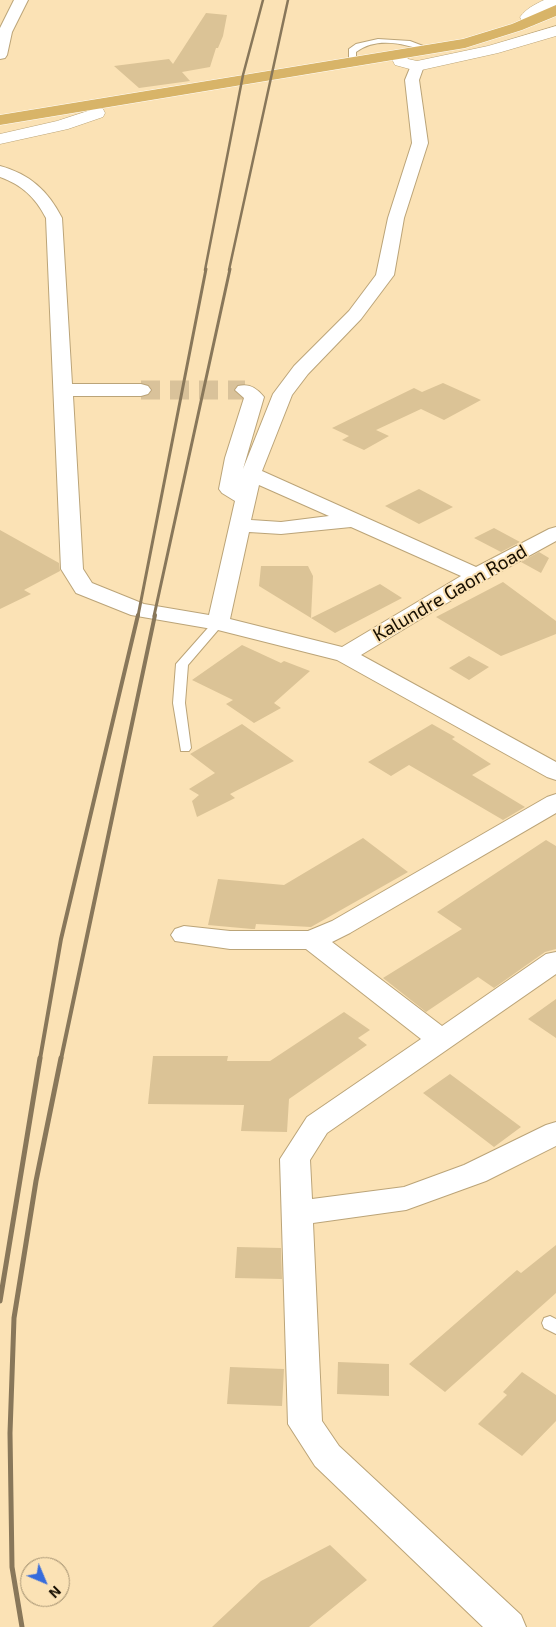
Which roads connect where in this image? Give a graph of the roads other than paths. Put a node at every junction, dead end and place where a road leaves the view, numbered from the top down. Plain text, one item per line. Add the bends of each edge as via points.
1 (21, 0) edge
2 (556, 0) edge
3 (556, 10) edge
4 (556, 21) edge
5 (529, 22) junction
6 (556, 31) edge
7 (427, 49) junction
8 (0, 55) edge
9 (405, 61) junction
10 (352, 62) junction
11 (97, 112) junction
12 (0, 120) edge
13 (0, 129) edge
14 (0, 139) edge
15 (0, 171) edge
16 (63, 390) junction
17 (140, 390) tunnel mouth
18 (245, 390) dead end
19 (251, 474) junction
20 (246, 499) junction
21 (354, 520) junction
22 (240, 525) junction
23 (556, 533) edge
24 (477, 574) junction
25 (218, 622) junction
26 (345, 655) junction
27 (185, 748) dead end
28 (556, 772) edge
29 (556, 802) edge
30 (184, 935) dead end
31 (312, 940) junction
32 (556, 961) edge
33 (441, 1040) junction
34 (556, 1134) edge
35 (297, 1213) junction
36 (508, 1627) edge

1 - 8 street via 5,32
2 - 5 street via 533,11 528,17
3 - 5 highway
4 - 9 highway via 501,42
5 - 7 highway via 491,36
6 - 9 street via 492,50
7 - 9 highway
7 - 10 lane via 400,42 369,43 352,51
9 - 10 highway
9 - 11 highway
9 - 19 street via 412,80 420,143 396,218 385,275 356,314 282,394
10 - 12 highway
11 - 13 highway
11 - 14 street via 62,125
15 - 16 street via 38,191 54,218
16 - 17 street
16 - 25 street via 72,569 84,588 139,610
18 - 20 street via 254,397 229,489
19 - 20 street
19 - 21 street
20 - 22 street
21 - 22 street via 281,528
21 - 24 street
22 - 25 street
23 - 24 street, Kalundre Gaon Road
24 - 26 street, Kalundre Gaon Road
25 - 26 street
25 - 27 lane via 182,664 179,703
26 - 28 street
29 - 31 street via 341,927
30 - 31 street via 230,940
31 - 33 street
32 - 33 street
33 - 35 street via 317,1125 295,1159
34 - 35 street via 476,1173 406,1198
35 - 36 street via 305,1424 327,1456

